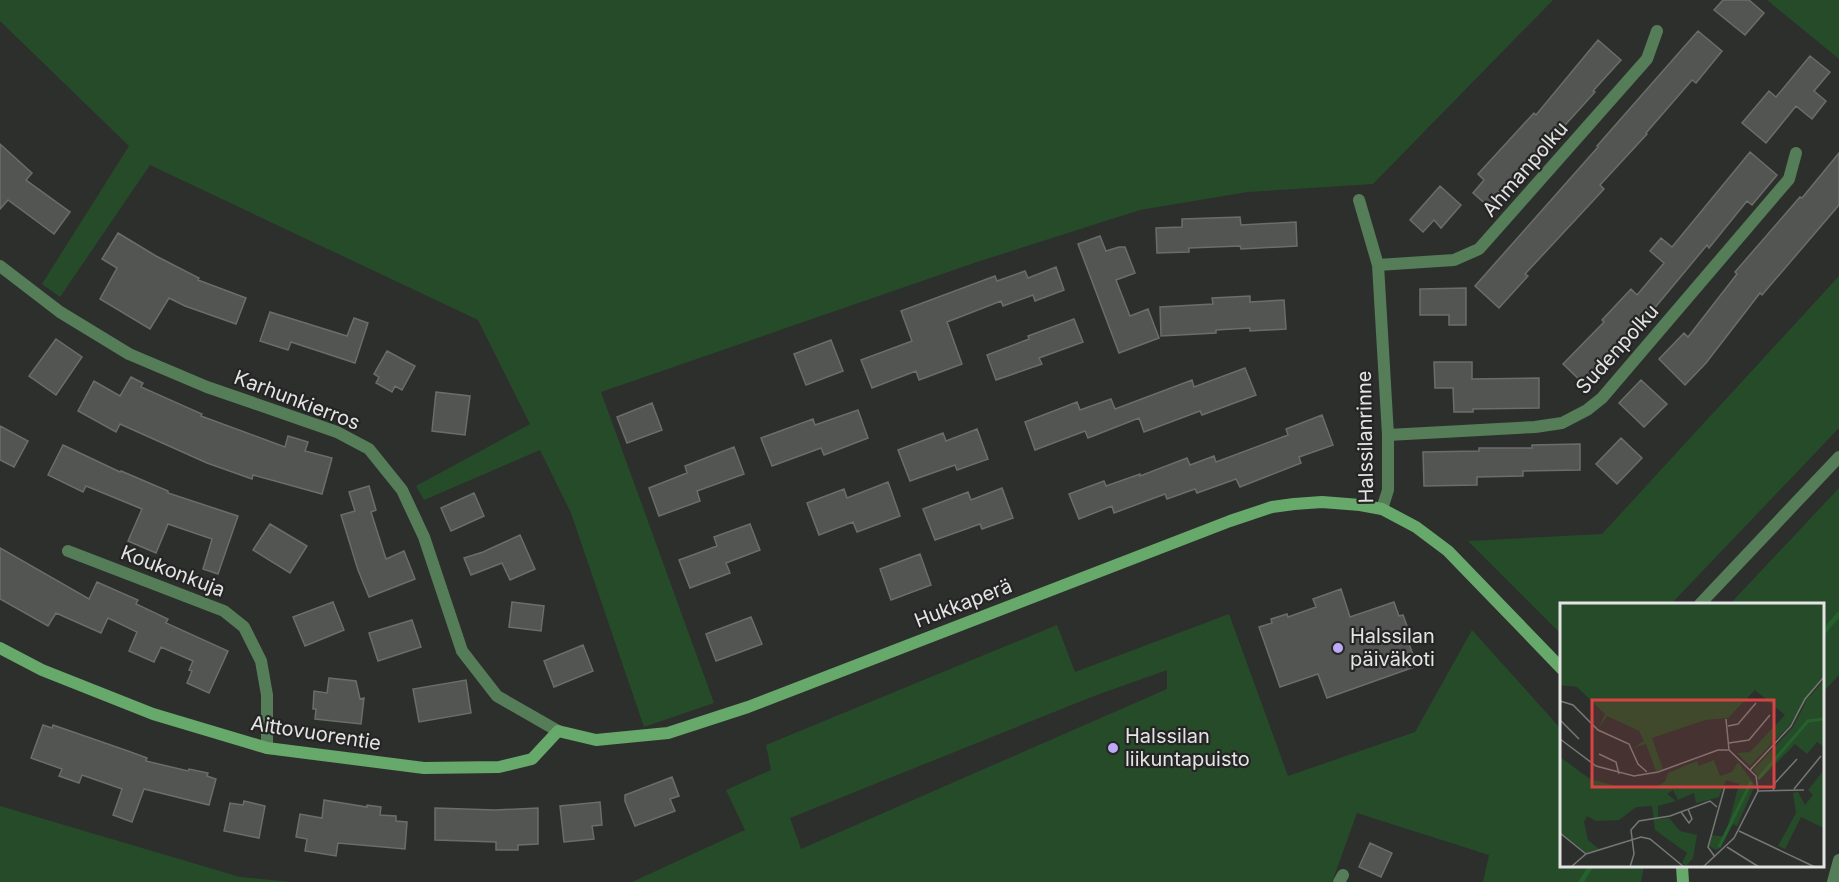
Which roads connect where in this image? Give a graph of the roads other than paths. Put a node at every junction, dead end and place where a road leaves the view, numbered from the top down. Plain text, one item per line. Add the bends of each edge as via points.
1 (1657, 31) dead end
2 (1796, 153) dead end
3 (1359, 200) dead end
4 (1378, 265) junction
5 (0, 266) edge
6 (1388, 435) junction
7 (1839, 457) edge
8 (1382, 509) junction
9 (68, 551) dead end
10 (1701, 603) edge
11 (0, 648) edge
12 (1560, 667) edge
13 (558, 731) junction
14 (267, 748) junction
15 (1839, 860) edge
16 (1682, 867) edge
17 (1683, 882) edge
18 (1833, 882) edge

1 - 4 street, Ahmanpolku via 1647,59 1479,249 1454,260
2 - 6 street, Sudenpolku via 1789,179 1610,389 1587,410 1562,423 1535,427
3 - 4 street, Halssilanrinne
4 - 6 street, Halssilanrinne
5 - 13 street, Karhunkierros via 60,312 129,354 207,387 337,432 369,449 402,490 424,537 462,651 497,696
6 - 8 street, Halssilanrinne via 1388,490
7 - 10 street
8 - 12 street, Halssilanrinne via 1416,527 1448,551
8 - 13 street, Hukkaperä via 1322,502 1272,507 748,707 668,733 596,740
9 - 14 street, Koukonkuja via 224,611 244,627 261,661 267,695
11 - 14 street, Aittovuorentie via 42,670 153,714
13 - 14 street, Aittovuorentie via 532,759 499,767 424,768
15 - 18 street
16 - 17 street

